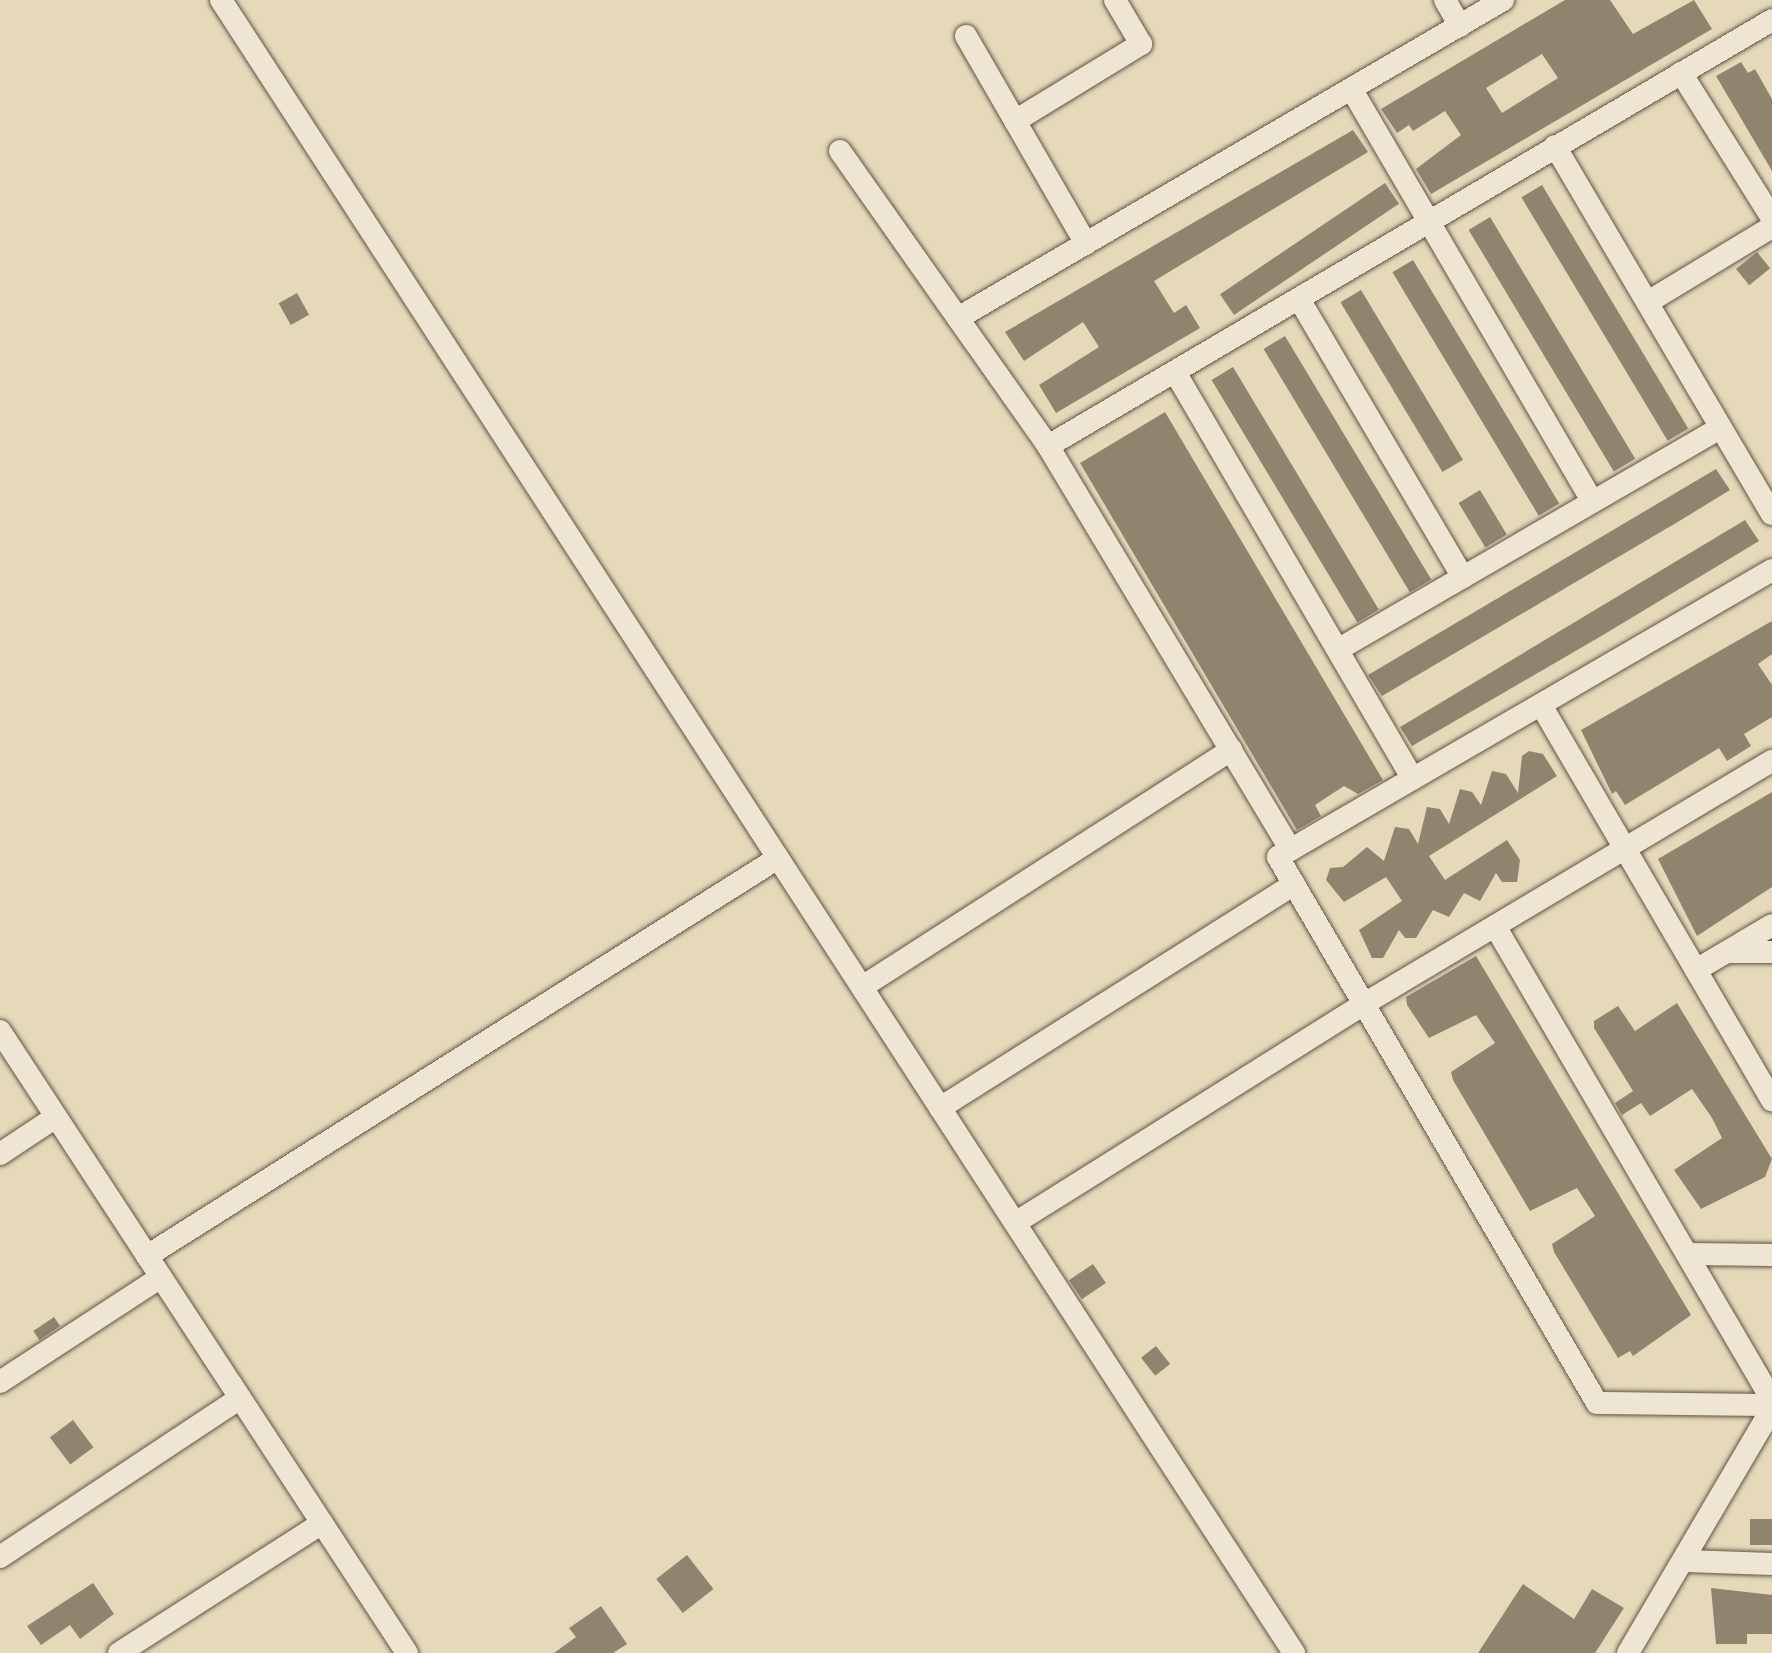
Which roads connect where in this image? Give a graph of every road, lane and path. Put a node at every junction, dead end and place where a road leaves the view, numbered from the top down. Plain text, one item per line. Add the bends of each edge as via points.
1 (221, 0) edge
2 (1115, 0) edge
3 (1445, 0) edge
4 (1503, 0) edge
5 (1772, 20) edge
6 (1460, 26) junction
7 (966, 36) dead end
8 (1681, 73) junction
9 (1352, 90) junction
10 (1015, 121) junction
11 (1555, 146) junction
12 (840, 151) dead end
13 (1772, 218) edge
14 (1428, 224) junction
15 (1772, 227) edge
16 (1086, 244) junction
17 (1299, 299) junction
18 (1648, 302) junction
19 (958, 318) junction
20 (1175, 372) junction
21 (1721, 428) junction
22 (1048, 446) junction
23 (1592, 501) junction
24 (1772, 514) edge
25 (1772, 570) edge
26 (1463, 577) junction
27 (1339, 649) junction
28 (1541, 705) junction
29 (1231, 750) junction
30 (1772, 761) edge
31 (1413, 779) junction
32 (1625, 848) junction
33 (1291, 850) junction
34 (778, 858) junction
35 (1294, 884) junction
36 (1772, 925) edge
37 (1495, 926) junction
38 (1727, 952) junction
39 (1772, 952) edge
40 (1696, 970) junction
41 (862, 987) junction
42 (1364, 1004) junction
43 (0, 1031) edge
44 (1772, 1101) edge
45 (940, 1108) junction
46 (56, 1117) junction
47 (0, 1154) edge
48 (1015, 1223) junction
49 (1687, 1254) junction
50 (1772, 1255) edge
51 (147, 1256) junction
52 (161, 1277) junction
53 (0, 1382) edge
54 (240, 1398) junction
55 (1772, 1405) edge
56 (322, 1523) junction
57 (0, 1557) edge
58 (1686, 1561) junction
59 (1772, 1564) edge
60 (400, 1651) edge
61 (119, 1653) edge
62 (1294, 1653) edge
63 (1628, 1653) edge

1 - 34 street
2 - 10 street via 1141,44
3 - 6 street
4 - 6 street
5 - 8 street
6 - 9 street
7 - 10 street
8 - 11 street
8 - 13 street
9 - 14 street
9 - 16 street
10 - 16 street
11 - 14 street
11 - 18 street
12 - 19 street
14 - 17 street
14 - 23 street
15 - 18 street
16 - 19 street
17 - 20 street
17 - 26 street
18 - 21 street
19 - 22 street
20 - 22 street
20 - 27 street
21 - 23 street
21 - 24 street
22 - 29 street
23 - 26 street
25 - 28 street
26 - 27 street
27 - 31 street
28 - 31 street
28 - 32 street
29 - 33 street
29 - 41 street
30 - 32 street
31 - 33 street
32 - 37 street
32 - 40 street
33 - 35 street via 1278,857
34 - 41 street
34 - 51 street
35 - 42 street
35 - 45 street
36 - 38 street
37 - 42 street
37 - 49 street
38 - 39 street
38 - 40 street
40 - 44 street
41 - 45 street
42 - 48 street
42 - 55 street via 1597,1403
43 - 46 street
45 - 48 street
46 - 47 street
46 - 51 street
48 - 62 street
49 - 50 street
49 - 55 street
51 - 52 street
52 - 53 street
52 - 54 street
54 - 56 street
54 - 57 street
55 - 58 street
56 - 60 street
56 - 61 street
58 - 59 street
58 - 63 street

